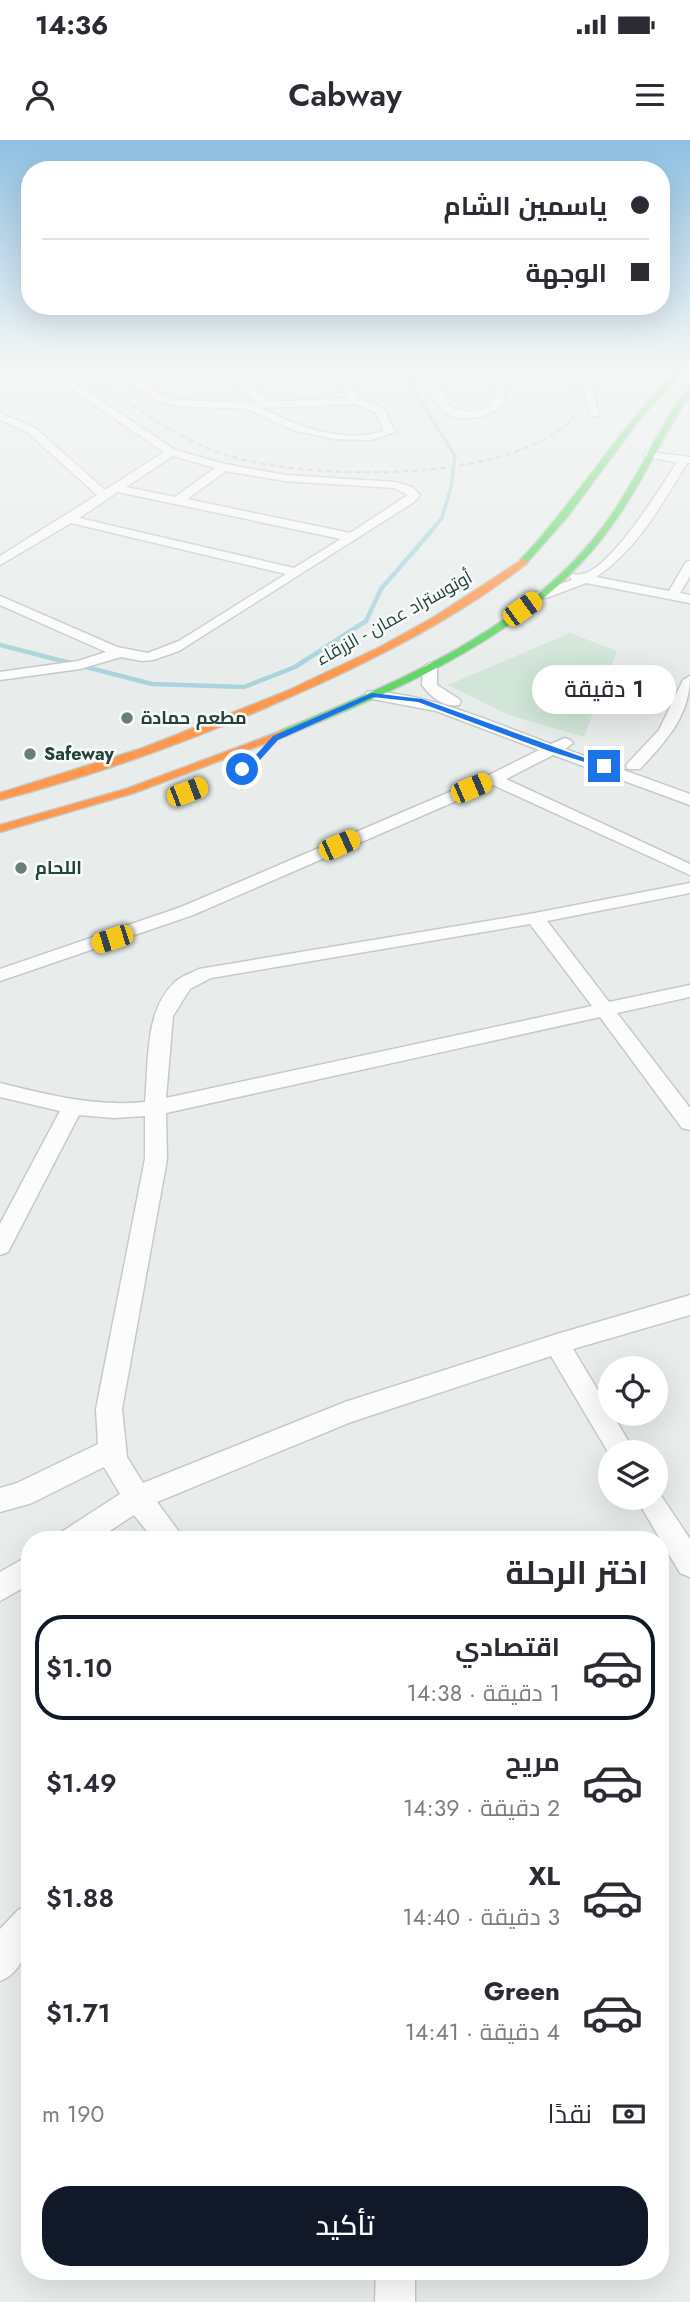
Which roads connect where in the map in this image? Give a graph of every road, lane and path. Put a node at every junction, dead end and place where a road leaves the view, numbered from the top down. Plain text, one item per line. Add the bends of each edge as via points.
1 (73, 468) edge
2 (148, 468) edge
3 (223, 468) edge
4 (229, 468) edge
5 (600, 468) edge
6 (641, 468) edge
7 (681, 468) edge
8 (117, 488) junction
9 (105, 496) junction
10 (178, 500) junction
11 (69, 519) junction
12 (351, 537) junction
13 (0, 561) edge
14 (690, 565) edge
15 (295, 572) junction
16 (564, 575) junction
17 (584, 579) junction
18 (673, 595) junction
19 (537, 597) junction
20 (690, 598) edge
21 (0, 600) edge
22 (119, 653) junction
23 (430, 667) junction
24 (3, 674) edge
25 (690, 680) edge
26 (372, 695) junction
27 (238, 716) junction
28 (155, 729) dead end
29 (276, 738) junction
30 (559, 746) junction
31 (249, 764) dead end
32 (634, 766) junction
33 (32, 770) dead end
34 (493, 779) junction
35 (2, 788) edge
36 (690, 790) edge
37 (690, 800) edge
38 (0, 829) edge
39 (690, 870) edge
40 (690, 888) edge
41 (535, 918) junction
42 (0, 975) edge
43 (690, 992) edge
44 (604, 1010) junction
45 (0, 1090) edge
46 (72, 1108) junction
47 (155, 1108) junction
48 (689, 1118) edge
49 (0, 1246) edge
50 (690, 1305) edge
51 (557, 1344) junction
52 (615, 1440) edge
53 (111, 1451) junction
54 (138, 1498) junction
55 (0, 1500) edge
56 (657, 1510) edge
57 (87, 1531) edge
58 (164, 1531) edge
59 (690, 1564) edge
60 (21, 1574) edge
61 (0, 1588) edge
62 (21, 1930) edge
63 (0, 1964) edge
64 (397, 2280) edge
65 (396, 2302) edge

1 - 9 street
2 - 8 street
3 - 10 street
4 - 12 street via 301,480 395,485 412,492 410,500
5 - 27 highway, أوتوستراد عمان - الزرقاء via 546,540 522,563 460,606 381,650
6 - 16 highway via 600,538
7 - 17 street via 626,542
8 - 9 street
8 - 10 street
9 - 11 street
10 - 12 street
11 - 13 street
11 - 15 street
12 - 15 street
14 - 18 street
15 - 22 street via 174,649 142,657
16 - 17 street
16 - 19 highway
17 - 18 street
17 - 19 street
18 - 20 street
19 - 23 highway
21 - 22 street
22 - 24 street via 80,665
23 - 26 highway
23 - 30 street via 428,684 446,699
25 - 32 street via 666,732
26 - 29 highway
26 - 30 street via 427,702
27 - 28 highway, أوتوستراد عمان - الزرقاء
27 - 35 highway, أوتوستراد عمان - الزرقاء via 173,741
29 - 31 highway
29 - 38 highway via 31,826
30 - 32 street
30 - 34 street
30 - 37 street
32 - 36 street
33 - 35 highway, أوتوستراد عمان - الزرقاء
34 - 39 street
34 - 42 street via 187,911
40 - 41 street
41 - 44 street
41 - 47 street via 325,951 192,978 175,993 163,1016
43 - 44 street
44 - 47 street
44 - 48 street
45 - 46 street
46 - 47 street via 108,1112
46 - 49 street
47 - 53 street via 156,1159 109,1409
50 - 51 street
51 - 52 street
51 - 54 street via 345,1413
53 - 54 street
53 - 55 street
54 - 57 street
54 - 58 street
56 - 59 street
60 - 61 street
62 - 63 street
64 - 65 street

